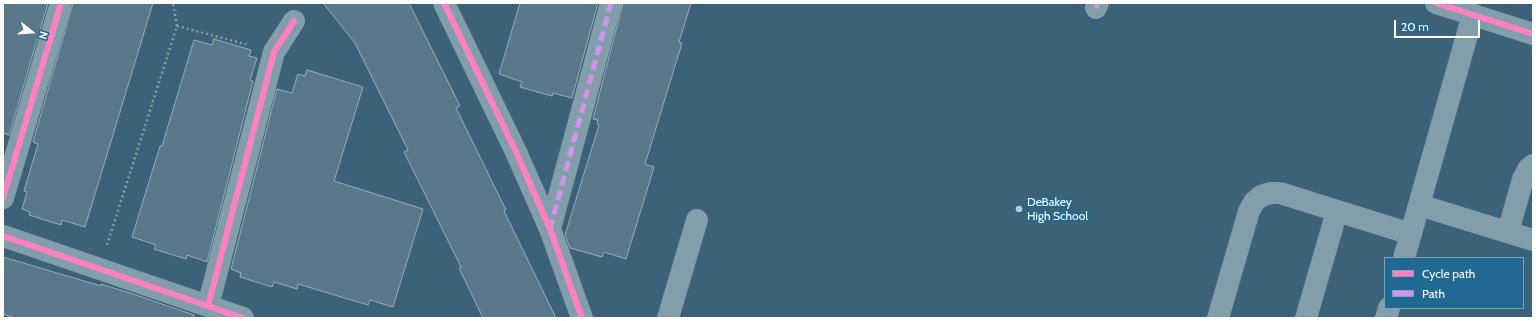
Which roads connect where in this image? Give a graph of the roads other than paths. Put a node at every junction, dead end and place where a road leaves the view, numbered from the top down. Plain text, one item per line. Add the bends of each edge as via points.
1 (61, 3) edge
2 (444, 3) edge
3 (611, 3) edge
4 (1436, 3) edge
5 (1473, 14) junction
6 (294, 21) dead end
7 (1533, 34) edge
8 (1533, 165) edge
9 (3, 198) edge
10 (1525, 199) edge
11 (1419, 205) junction
12 (1337, 211) junction
13 (697, 220) dead end
14 (550, 229) junction
15 (1508, 232) junction
16 (1411, 234) junction
17 (3, 236) edge
18 (1533, 240) edge
19 (1404, 257) edge
20 (208, 306) junction
21 (243, 318) edge
22 (582, 318) edge
23 (668, 318) edge
24 (1218, 318) edge
25 (1306, 318) edge

1 - 9 street
2 - 14 street
3 - 14 street
4 - 5 street
5 - 7 street
5 - 11 street
6 - 20 street via 274,52
8 - 10 street via 1523,180
10 - 15 street
11 - 15 street
11 - 16 street
12 - 16 street
12 - 24 street via 1280,193 1261,196 1254,202 1249,211
12 - 25 street
13 - 23 street
14 - 22 street
15 - 18 street
16 - 19 street
17 - 20 street
20 - 21 street

